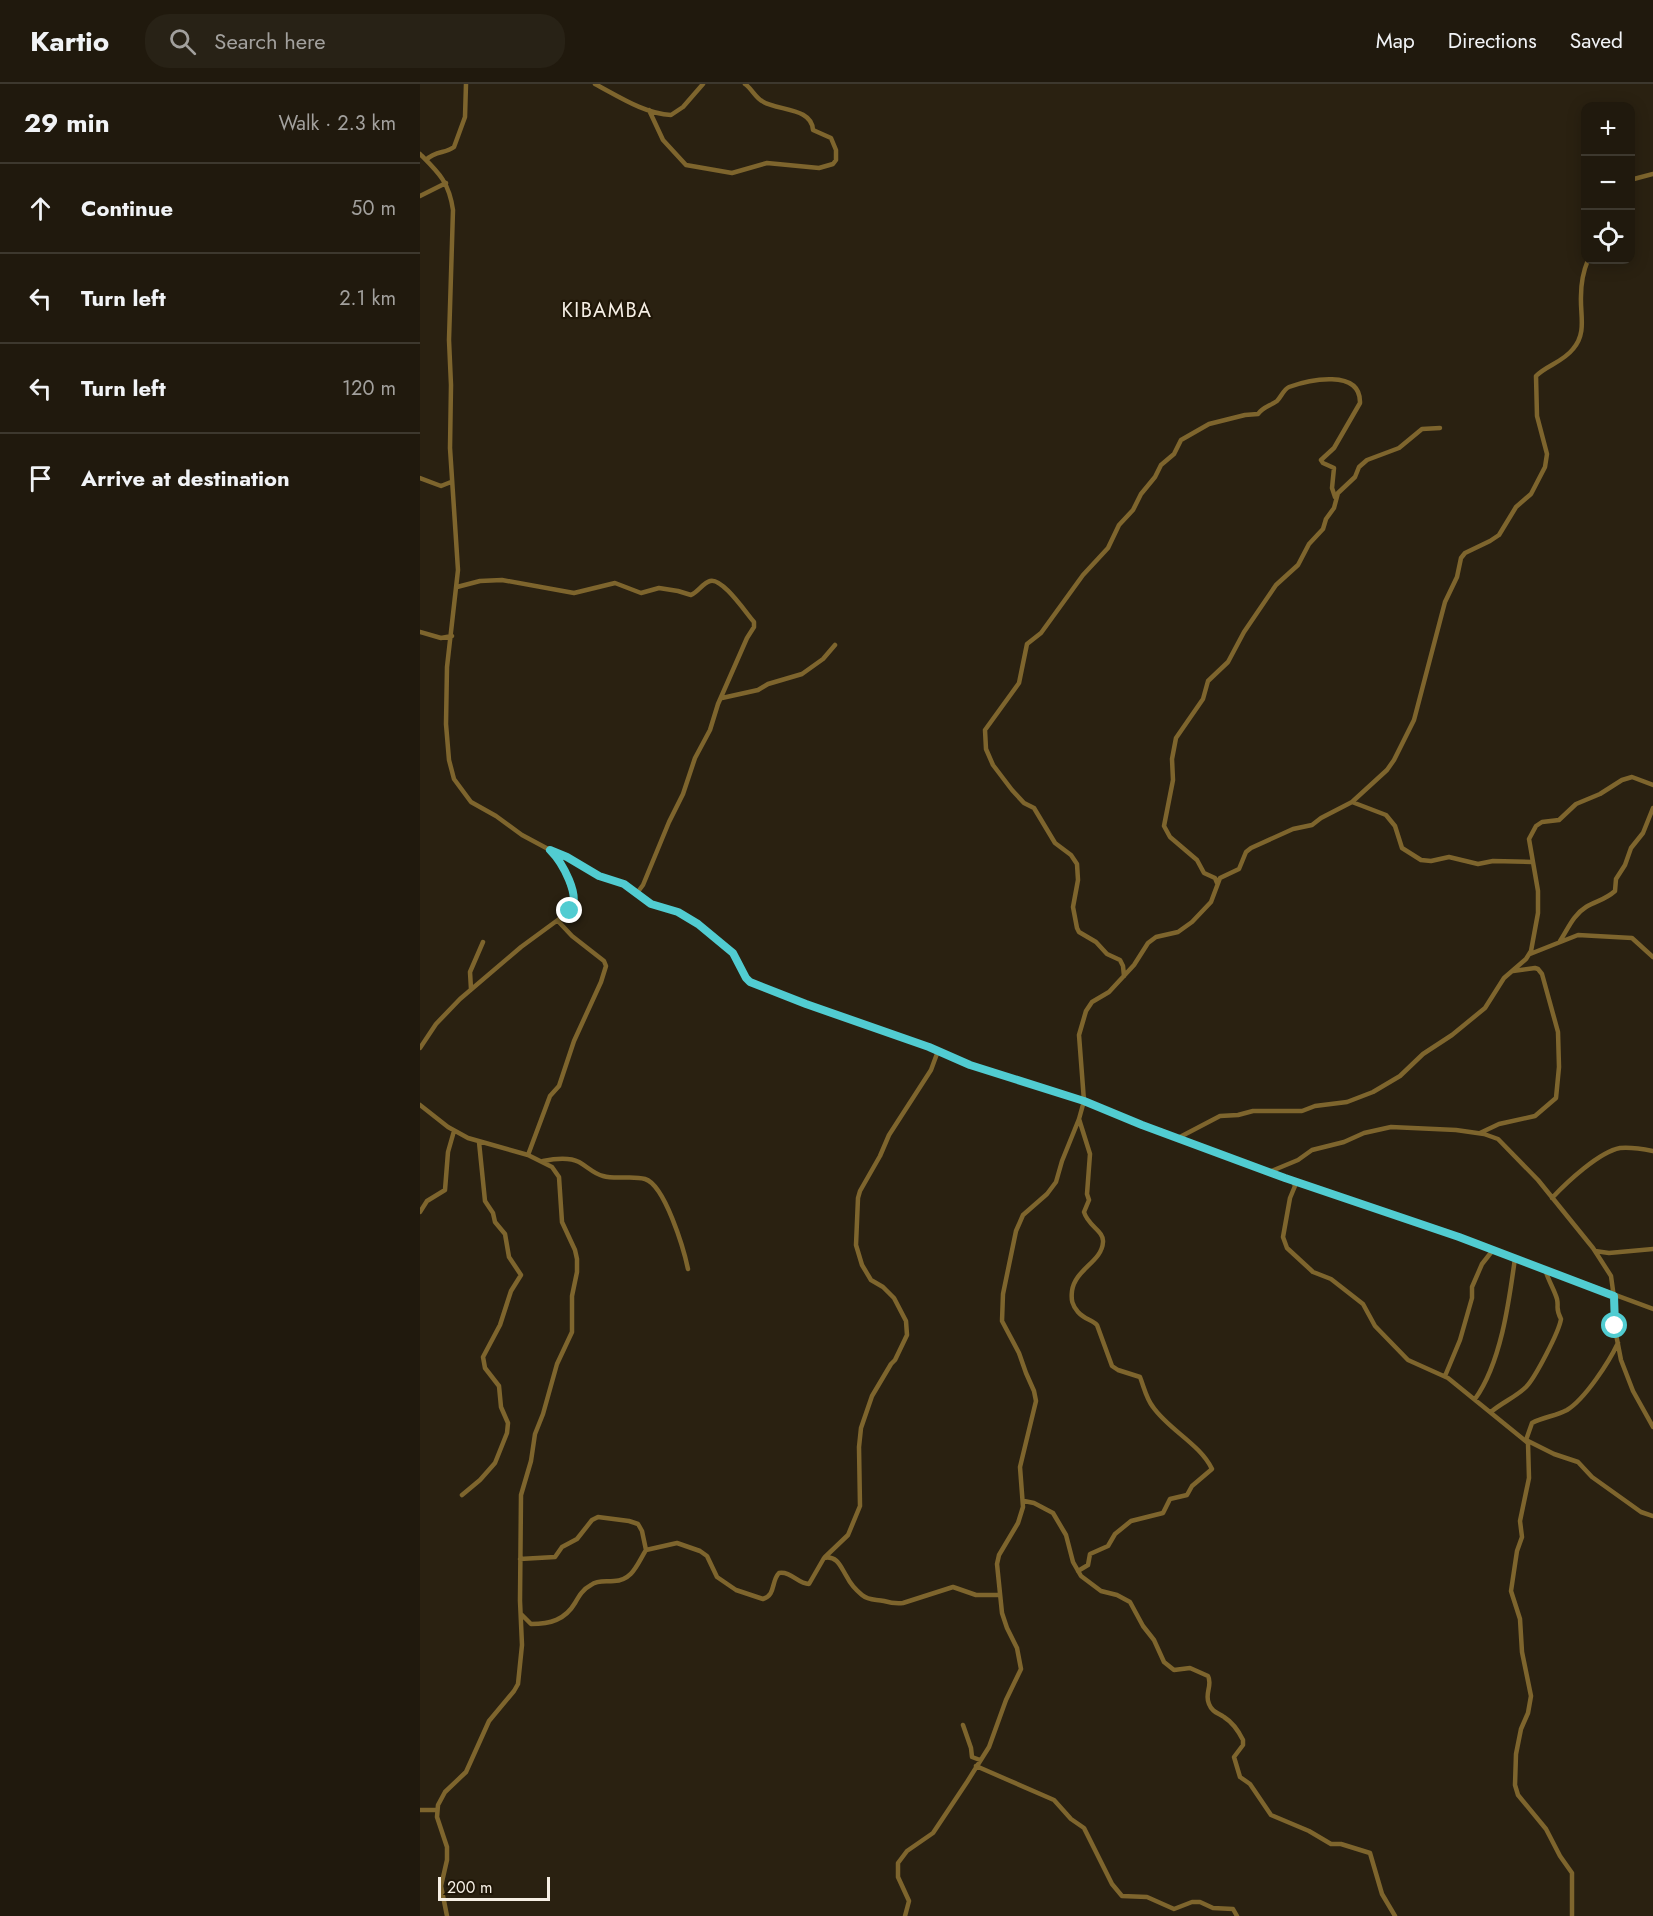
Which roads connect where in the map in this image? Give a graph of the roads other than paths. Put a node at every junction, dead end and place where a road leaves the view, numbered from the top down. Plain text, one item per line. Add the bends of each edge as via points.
1 (466, 84) edge
2 (596, 84) edge
3 (703, 84) edge
4 (745, 84) edge
5 (649, 110) junction
6 (420, 154) edge
7 (426, 160) junction
8 (1653, 174) edge
9 (1635, 179) edge
10 (446, 183) junction
11 (420, 196) edge
12 (1587, 264) edge
13 (1440, 428) dead end
14 (420, 478) edge
15 (451, 482) junction
16 (1335, 497) junction
17 (457, 587) junction
18 (420, 632) edge
19 (452, 636) junction
20 (835, 645) dead end
21 (722, 699) junction
22 (1653, 785) edge
23 (1352, 802) junction
24 (1653, 808) edge
25 (1530, 848) junction
26 (550, 850) junction
27 (1521, 861) junction
28 (1532, 862) junction
29 (1217, 883) junction
30 (637, 893) junction
31 (558, 921) junction
32 (1560, 941) junction
33 (483, 942) dead end
34 (1530, 954) junction
35 (1653, 957) edge
36 (1511, 972) junction
37 (1124, 976) junction
38 (471, 989) junction
39 (420, 1048) edge
40 (938, 1051) junction
41 (1084, 1101) junction
42 (420, 1105) edge
43 (1079, 1119) junction
44 (454, 1131) junction
45 (1479, 1134) junction
46 (1178, 1138) junction
47 (479, 1142) junction
48 (1653, 1151) edge
49 (528, 1155) junction
50 (543, 1161) junction
51 (1269, 1172) junction
52 (1293, 1181) junction
53 (1552, 1198) junction
54 (420, 1212) edge
55 (1653, 1249) edge
56 (1493, 1251) junction
57 (1595, 1251) junction
58 (1604, 1253) junction
59 (1599, 1257) junction
60 (1515, 1258) junction
61 (688, 1269) dead end
62 (1545, 1269) junction
63 (1614, 1296) junction
64 (1653, 1309) edge
65 (1618, 1341) junction
66 (1445, 1376) junction
67 (1476, 1399) junction
68 (1491, 1412) junction
69 (1653, 1427) edge
70 (1526, 1440) junction
71 (462, 1495) dead end
72 (1024, 1501) junction
73 (1653, 1516) edge
74 (646, 1550) junction
75 (824, 1558) junction
76 (520, 1559) junction
77 (1078, 1571) junction
78 (1000, 1595) junction
79 (520, 1611) junction
80 (531, 1624) junction
81 (522, 1628) junction
82 (963, 1725) dead end
83 (980, 1760) junction
84 (976, 1766) junction
85 (420, 1810) edge
86 (437, 1810) junction
87 (447, 1916) edge
88 (904, 1916) edge
89 (1237, 1916) edge
90 (1395, 1916) edge
91 (1572, 1916) edge

1 - 7 street via 465,117 454,147
2 - 5 street
3 - 5 street via 675,114
4 - 5 street via 762,101 801,113 813,122 813,130 831,138 836,150 833,164 819,168 767,163 732,173 686,165 663,140
6 - 7 street
7 - 10 street
8 - 9 street
10 - 11 street
10 - 15 street via 453,210 449,340
12 - 23 street via 1582,281 1580,340 1567,356 1536,376 1537,416 1547,454 1545,467 1531,494 1516,507 1499,535 1461,558 1411,725 1389,768
13 - 16 street via 1422,429 1399,448 1364,462
14 - 15 street via 441,486
15 - 17 street via 457,532
16 - 29 street via 1323,529 1308,545 1295,570 1265,599 1228,662 1208,681 1203,699 1174,743 1165,829
16 - 37 street via 1334,468 1321,460 1334,448 1360,403 1355,388 1345,382 1318,379 1288,387 1258,414 1209,424 1185,437 1157,469 1108,548 1041,633 1027,644 1019,683 984,730 993,765 1024,803 1034,808 1055,843 1077,864 1073,907 1079,932 1120,960
17 - 19 street
17 - 21 street via 502,580 574,593 615,583 641,593 658,588 691,595 709,581 718,582 755,624
18 - 19 street via 441,638
19 - 26 street via 446,724 454,779 471,802
20 - 21 street via 807,671
21 - 30 street
22 - 25 street via 1634,778 1622,780 1576,804 1559,820 1539,823 1530,836
23 - 27 street via 1383,813 1395,826 1402,848 1421,860 1449,856 1478,864
23 - 29 street via 1312,825 1251,848 1239,869
24 - 32 street via 1616,879 1615,891 1583,910
25 - 27 street
25 - 28 street
26 - 30 street
26 - 31 street via 563,866 574,898 572,909
27 - 28 street
28 - 34 street via 1538,904
29 - 37 street via 1211,902 1192,922 1178,932 1152,939
30 - 40 street via 651,904 678,912 703,928 733,953 750,982
31 - 38 street
31 - 49 street via 606,966
32 - 34 street
32 - 35 street via 1578,935 1626,938 1635,940
33 - 38 street via 470,972
34 - 36 street
36 - 45 street via 1535,968 1541,972 1558,1032 1556,1096 1535,1116 1498,1124
36 - 46 street via 1481,1011 1400,1076 1373,1092 1302,1111 1220,1116
37 - 41 street via 1090,1004 1081,1024
38 - 39 street via 443,1016
40 - 41 street
40 - 75 street via 932,1070 889,1135 858,1198 856,1245 862,1265 871,1280 894,1298 908,1333 872,1396 861,1428 861,1504 848,1535
41 - 43 street
41 - 46 street
42 - 44 street
43 - 72 street via 1056,1182 1023,1215 1018,1226 1003,1294 1002,1324 1020,1353 1036,1397 1020,1467
43 - 77 street via 1090,1154 1089,1200 1084,1212 1103,1240 1096,1257 1074,1281 1073,1306 1097,1325 1112,1366 1140,1377 1152,1406 1212,1469 1187,1495 1172,1498 1163,1513 1129,1522 1108,1546 1090,1554 1088,1566
44 - 47 street
44 - 54 street via 445,1190 427,1201
45 - 51 street via 1391,1127 1312,1150
45 - 53 street via 1502,1142
46 - 51 street
47 - 49 street
47 - 71 street via 485,1201 505,1234 509,1257 521,1275 483,1357 485,1368 499,1386 507,1433 495,1463
48 - 53 street via 1625,1148 1610,1152 1575,1175
49 - 50 street
50 - 61 street via 575,1160 604,1177 650,1182 678,1234
50 - 76 street via 559,1177 562,1222 575,1250 577,1272 572,1332 534,1434 521,1495
51 - 52 street
52 - 56 street
52 - 66 street via 1285,1245 1313,1272 1331,1279 1362,1304 1375,1326 1408,1360
53 - 57 street
55 - 58 street
56 - 60 street
56 - 66 street via 1482,1264 1473,1287 1460,1340
57 - 58 street
57 - 59 street
58 - 59 street
59 - 63 street via 1611,1276
60 - 62 street
60 - 67 street via 1494,1362
62 - 63 street
62 - 68 street via 1557,1300 1559,1327 1527,1387
63 - 64 street
63 - 65 street
65 - 69 street via 1628,1379
65 - 70 street via 1584,1395 1567,1410 1532,1423
66 - 67 street
67 - 68 street
68 - 70 street
70 - 73 street via 1578,1462 1592,1477 1641,1512
70 - 91 street via 1529,1478 1510,1591 1520,1619 1531,1696 1515,1755 1515,1785 1520,1799 1546,1829 1572,1873
72 - 77 street via 1053,1513 1066,1535
72 - 78 street via 1018,1523 998,1560
74 - 75 street via 677,1544 700,1551 707,1556 717,1577 736,1590 763,1599 771,1593 780,1572 811,1583
74 - 76 street via 638,1524 598,1517 555,1557
74 - 80 street via 629,1576 593,1583 563,1617
75 - 78 street via 831,1557 841,1564 854,1587 872,1600 903,1603 953,1587 976,1595
76 - 79 street
77 - 90 street via 1098,1589 1130,1602 1169,1667 1176,1671 1190,1668 1208,1676 1209,1705 1243,1740 1234,1757 1240,1778 1250,1784 1274,1818 1331,1844 1370,1853 1382,1894
78 - 83 street via 1021,1670
79 - 80 street
79 - 81 street
80 - 81 street
81 - 86 street via 517,1688 491,1718 468,1769 445,1792
82 - 83 street via 972,1757
83 - 84 street
84 - 88 street via 933,1833 907,1851 898,1863 898,1877 909,1901
84 - 89 street via 1054,1800 1084,1828 1122,1896 1147,1897 1174,1909 1200,1902 1213,1908 1233,1909
85 - 86 street
86 - 87 street via 447,1847 441,1886

